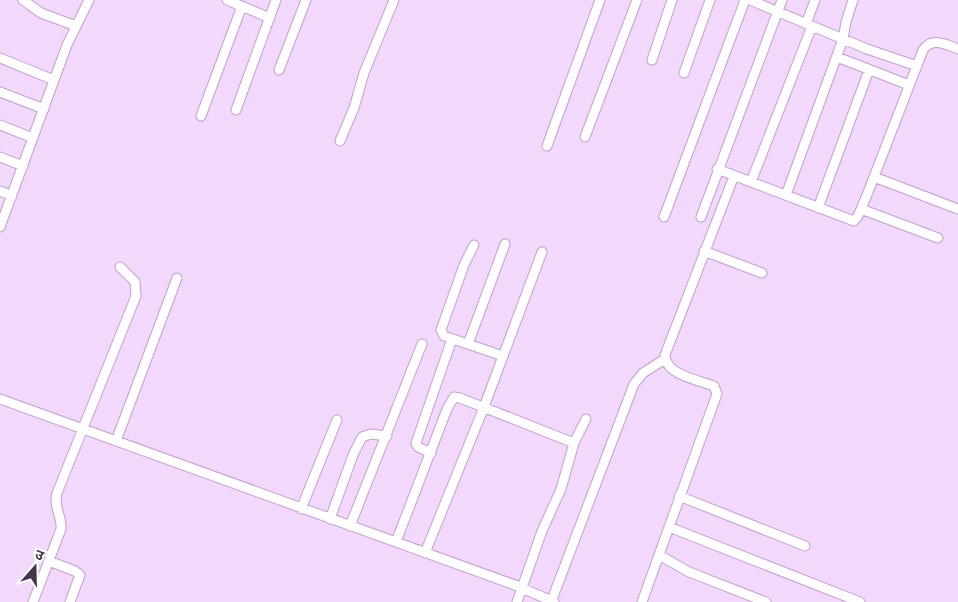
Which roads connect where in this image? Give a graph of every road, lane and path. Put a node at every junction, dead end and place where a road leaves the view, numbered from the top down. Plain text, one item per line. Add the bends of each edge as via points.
1 (23, 0) edge
2 (90, 0) edge
3 (227, 0) edge
4 (276, 0) edge
5 (306, 0) edge
6 (394, 0) edge
7 (600, 0) edge
8 (637, 0) edge
9 (672, 0) edge
10 (710, 0) edge
11 (745, 0) edge
12 (750, 0) edge
13 (782, 0) edge
14 (815, 0) edge
15 (853, 0) edge
16 (242, 6) junction
17 (778, 12) junction
18 (270, 18) junction
19 (809, 25) junction
20 (76, 26) junction
21 (843, 39) junction
22 (958, 49) edge
23 (837, 57) junction
24 (0, 58) edge
25 (652, 60) dead end
26 (917, 66) junction
27 (279, 70) dead end
28 (869, 70) junction
29 (684, 73) dead end
30 (54, 80) junction
31 (910, 86) junction
32 (0, 92) edge
33 (44, 109) junction
34 (236, 110) dead end
35 (201, 116) dead end
36 (0, 125) edge
37 (585, 137) dead end
38 (33, 138) junction
39 (340, 141) dead end
40 (547, 146) dead end
41 (0, 156) edge
42 (23, 166) junction
43 (717, 169) junction
44 (734, 176) junction
45 (874, 177) junction
46 (751, 182) junction
47 (0, 191) edge
48 (786, 195) junction
49 (12, 196) junction
50 (818, 208) junction
51 (862, 209) junction
52 (958, 209) edge
53 (664, 217) dead end
54 (701, 217) dead end
55 (0, 224) edge
56 (938, 238) dead end
57 (505, 244) dead end
58 (474, 245) dead end
59 (704, 251) junction
60 (542, 252) dead end
61 (120, 266) dead end
62 (762, 273) dead end
63 (177, 278) dead end
64 (452, 338) junction
65 (422, 344) dead end
66 (468, 344) junction
67 (503, 356) junction
68 (665, 359) junction
69 (0, 400) edge
70 (484, 407) junction
71 (586, 419) dead end
72 (336, 420) dead end
73 (83, 429) junction
74 (387, 436) junction
75 (116, 442) junction
76 (574, 443) junction
77 (431, 453) junction
78 (679, 496) junction
79 (301, 509) junction
80 (330, 519) junction
81 (350, 526) junction
82 (669, 527) junction
83 (396, 542) junction
84 (805, 546) dead end
85 (425, 553) junction
86 (659, 555) junction
87 (49, 561) junction
88 (522, 589) junction
89 (34, 602) edge
90 (70, 602) edge
91 (517, 602) edge
92 (552, 602) edge
93 (642, 602) edge
94 (766, 602) edge
95 (860, 602) edge

1 - 20 street via 41,13
2 - 20 street
3 - 16 street
4 - 18 street
5 - 27 street
6 - 39 street
7 - 40 street
8 - 37 street
9 - 25 street
10 - 29 street
11 - 53 street
12 - 17 street
13 - 17 street
14 - 19 street
15 - 21 street
16 - 18 street
16 - 35 street
17 - 19 street
17 - 43 street
18 - 34 street
19 - 21 street
19 - 46 street
20 - 30 street
21 - 23 street
21 - 26 street
22 - 26 street via 931,42 923,50
23 - 28 street
23 - 48 street
24 - 30 street
26 - 31 street
28 - 31 street
28 - 50 street
30 - 33 street
31 - 45 street
32 - 33 street
33 - 38 street
36 - 38 street
38 - 42 street
41 - 42 street
42 - 49 street
43 - 44 street
43 - 54 street
44 - 46 street
44 - 59 street
45 - 51 street
45 - 52 street
46 - 48 street
47 - 49 street
48 - 50 street
49 - 55 street
50 - 51 street via 854,221
51 - 56 street
57 - 66 street
58 - 64 street via 441,330 444,336
59 - 62 street
59 - 68 street
60 - 67 street
61 - 73 street via 135,282 137,291
63 - 75 street
64 - 66 street
64 - 77 street via 416,443
65 - 74 street
66 - 67 street
67 - 70 street
68 - 78 street via 673,370 717,390 717,398
68 - 92 street via 639,376 634,384
69 - 73 street
70 - 76 street
70 - 77 street via 454,398
70 - 85 street
71 - 76 street
72 - 79 street
73 - 75 street
73 - 87 street via 55,500 61,529
74 - 80 street via 371,434 362,437
74 - 81 street
75 - 79 street
76 - 88 street via 561,489
77 - 83 street
78 - 82 street
78 - 84 street
79 - 80 street
80 - 81 street
81 - 83 street
82 - 86 street
82 - 95 street
83 - 85 street
85 - 88 street
86 - 93 street
86 - 94 street via 689,572
87 - 89 street
87 - 90 street via 80,575
88 - 91 street
88 - 92 street

